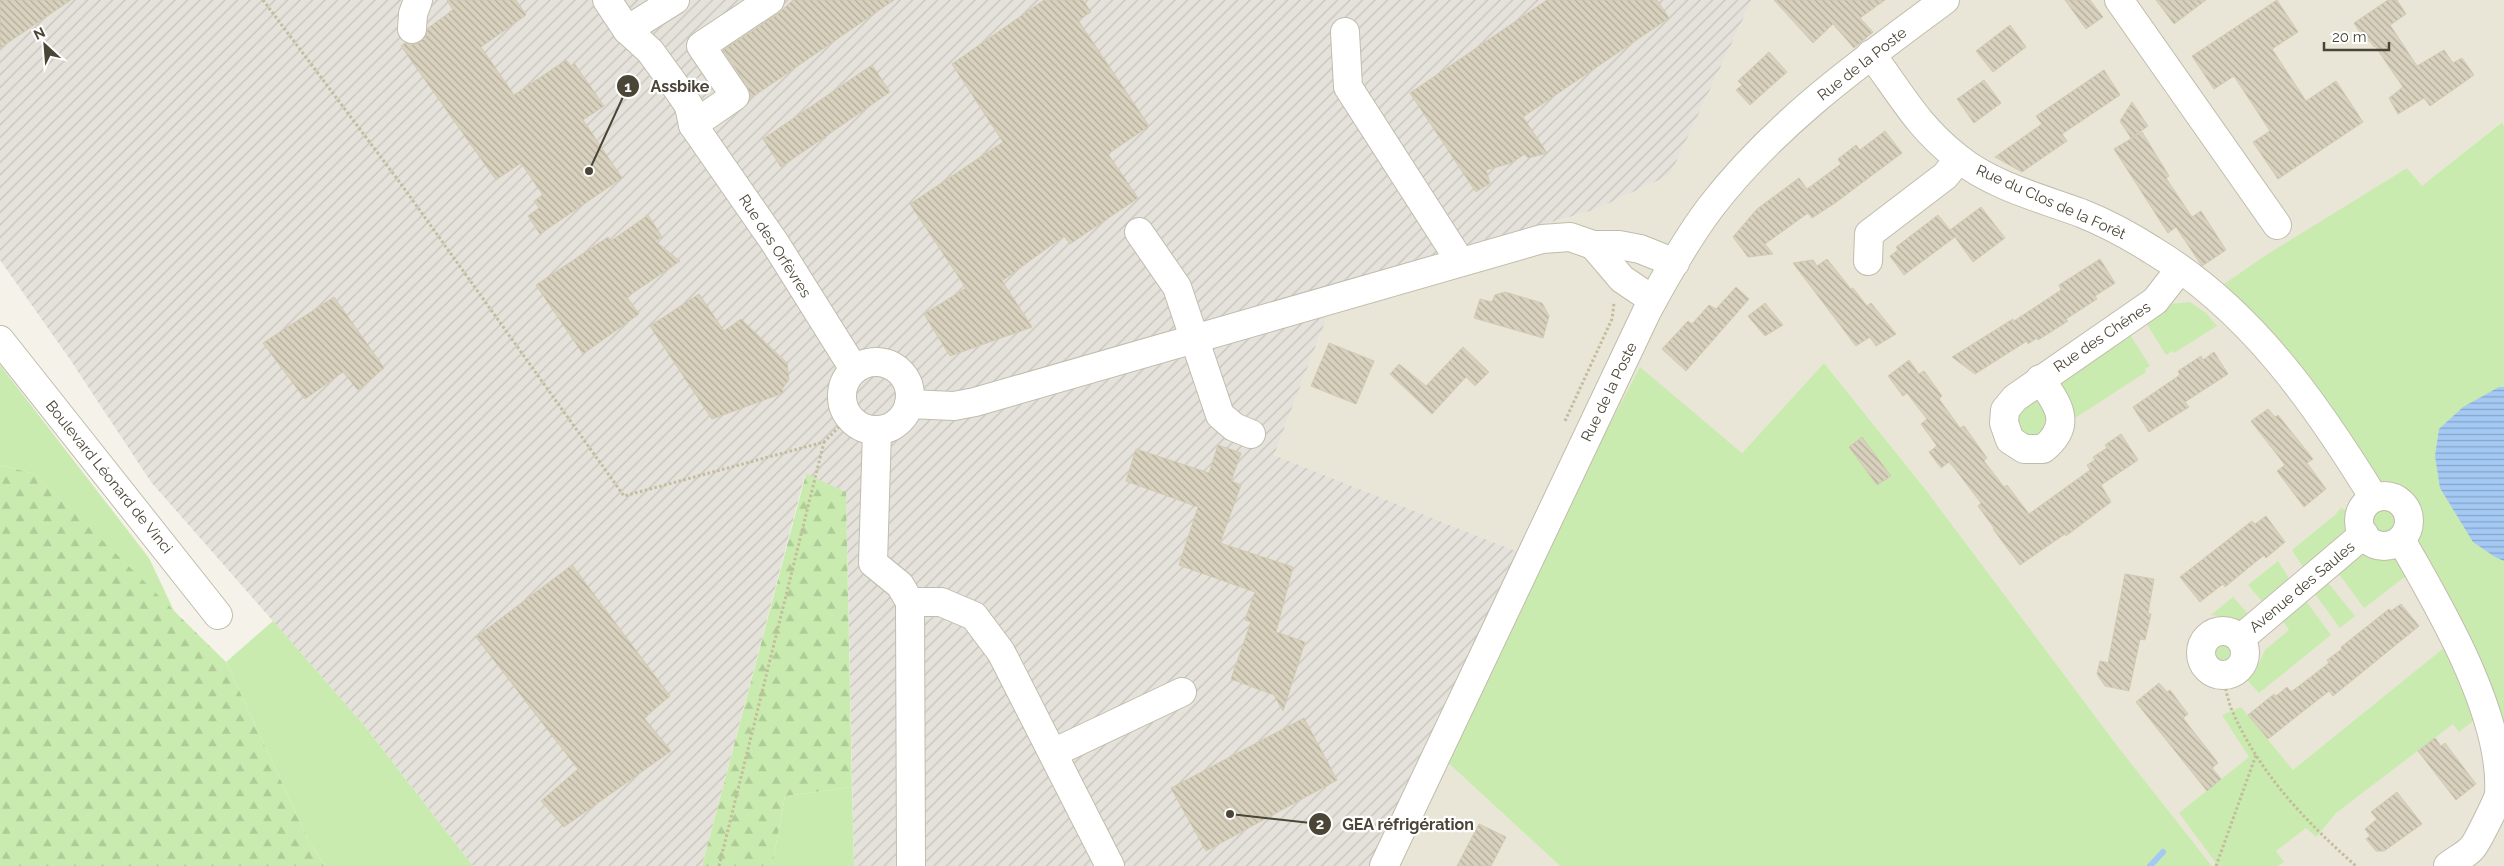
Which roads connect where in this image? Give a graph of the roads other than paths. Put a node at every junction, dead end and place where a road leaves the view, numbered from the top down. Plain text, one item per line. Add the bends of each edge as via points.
1 (418, 0) edge
2 (607, 0) edge
3 (674, 0) edge
4 (770, 0) edge
5 (1945, 0) edge
6 (2119, 0) edge
7 (412, 29) dead end
8 (627, 30) junction
9 (1344, 32) dead end
10 (1871, 54) junction
11 (693, 125) junction
12 (1959, 159) junction
13 (2277, 225) dead end
14 (1139, 232) dead end
15 (1593, 244) junction
16 (1868, 260) dead end
17 (1460, 261) junction
18 (1675, 263) junction
19 (2180, 269) junction
20 (1653, 300) junction
21 (1195, 337) junction
22 (0, 340) edge
23 (854, 369) junction
24 (2040, 379) dead end
25 (909, 404) junction
26 (877, 430) junction
27 (1251, 434) dead end
28 (2374, 498) junction
29 (2364, 534) junction
30 (2401, 540) junction
31 (910, 602) junction
32 (218, 615) dead end
33 (2240, 639) junction
34 (1182, 692) dead end
35 (1053, 753) junction
36 (911, 866) edge
37 (1110, 866) edge
38 (1384, 866) edge
39 (2448, 866) edge

1 - 7 street via 412,14
2 - 8 street, Rue des Orfèvres
3 - 8 street
4 - 11 street via 701,46 735,96
5 - 10 street, Rue de la Poste
6 - 13 street
8 - 11 street, Rue des Orfèvres via 636,59 669,108 675,116
9 - 17 street via 1348,87
10 - 12 street, Rue du Clos de la Forêt via 1916,120
10 - 18 street, Rue de la Poste via 1746,165 1709,209
11 - 23 street, Rue des Orfèvres via 775,243
12 - 16 street via 1945,176 1869,234
12 - 19 street, Rue du Clos de la Forêt via 1995,180 2120,231
14 - 21 street via 1177,287
15 - 17 street via 1570,236 1556,236
15 - 18 street via 1640,249
15 - 20 street via 1622,279
17 - 21 street
18 - 20 street, Rue de la Poste
19 - 24 street, Rue des Chênes via 2155,301
19 - 28 street, Rue du Clos de la Forêt via 2209,290 2281,364 2314,403
20 - 38 street, Rue de la Poste
21 - 25 street via 975,402 954,406
21 - 27 street via 1220,415 1234,427
22 - 32 street, Boulevard Léonard de Vinci
23 - 25 street via 874,362 894,367 908,384
23 - 26 street via 847,377 842,397 844,408 857,424
25 - 26 street via 897,422
26 - 31 street via 873,563 900,585
28 - 29 street via 2362,509 2360,526
28 - 30 street via 2390,496 2403,504 2409,519 2406,534
29 - 30 street via 2377,544 2393,544
29 - 33 street, Avenue des Saules
30 - 39 street via 2476,678 2492,721 2500,758 2499,795 2472,848
31 - 35 street via 941,602 974,616 1001,652
31 - 36 street
33 - 33 street, Avenue des Saules via 2244,659 2236,670 2215,673 2204,664 2201,650 2208,637 2228,631
34 - 35 street
35 - 37 street

